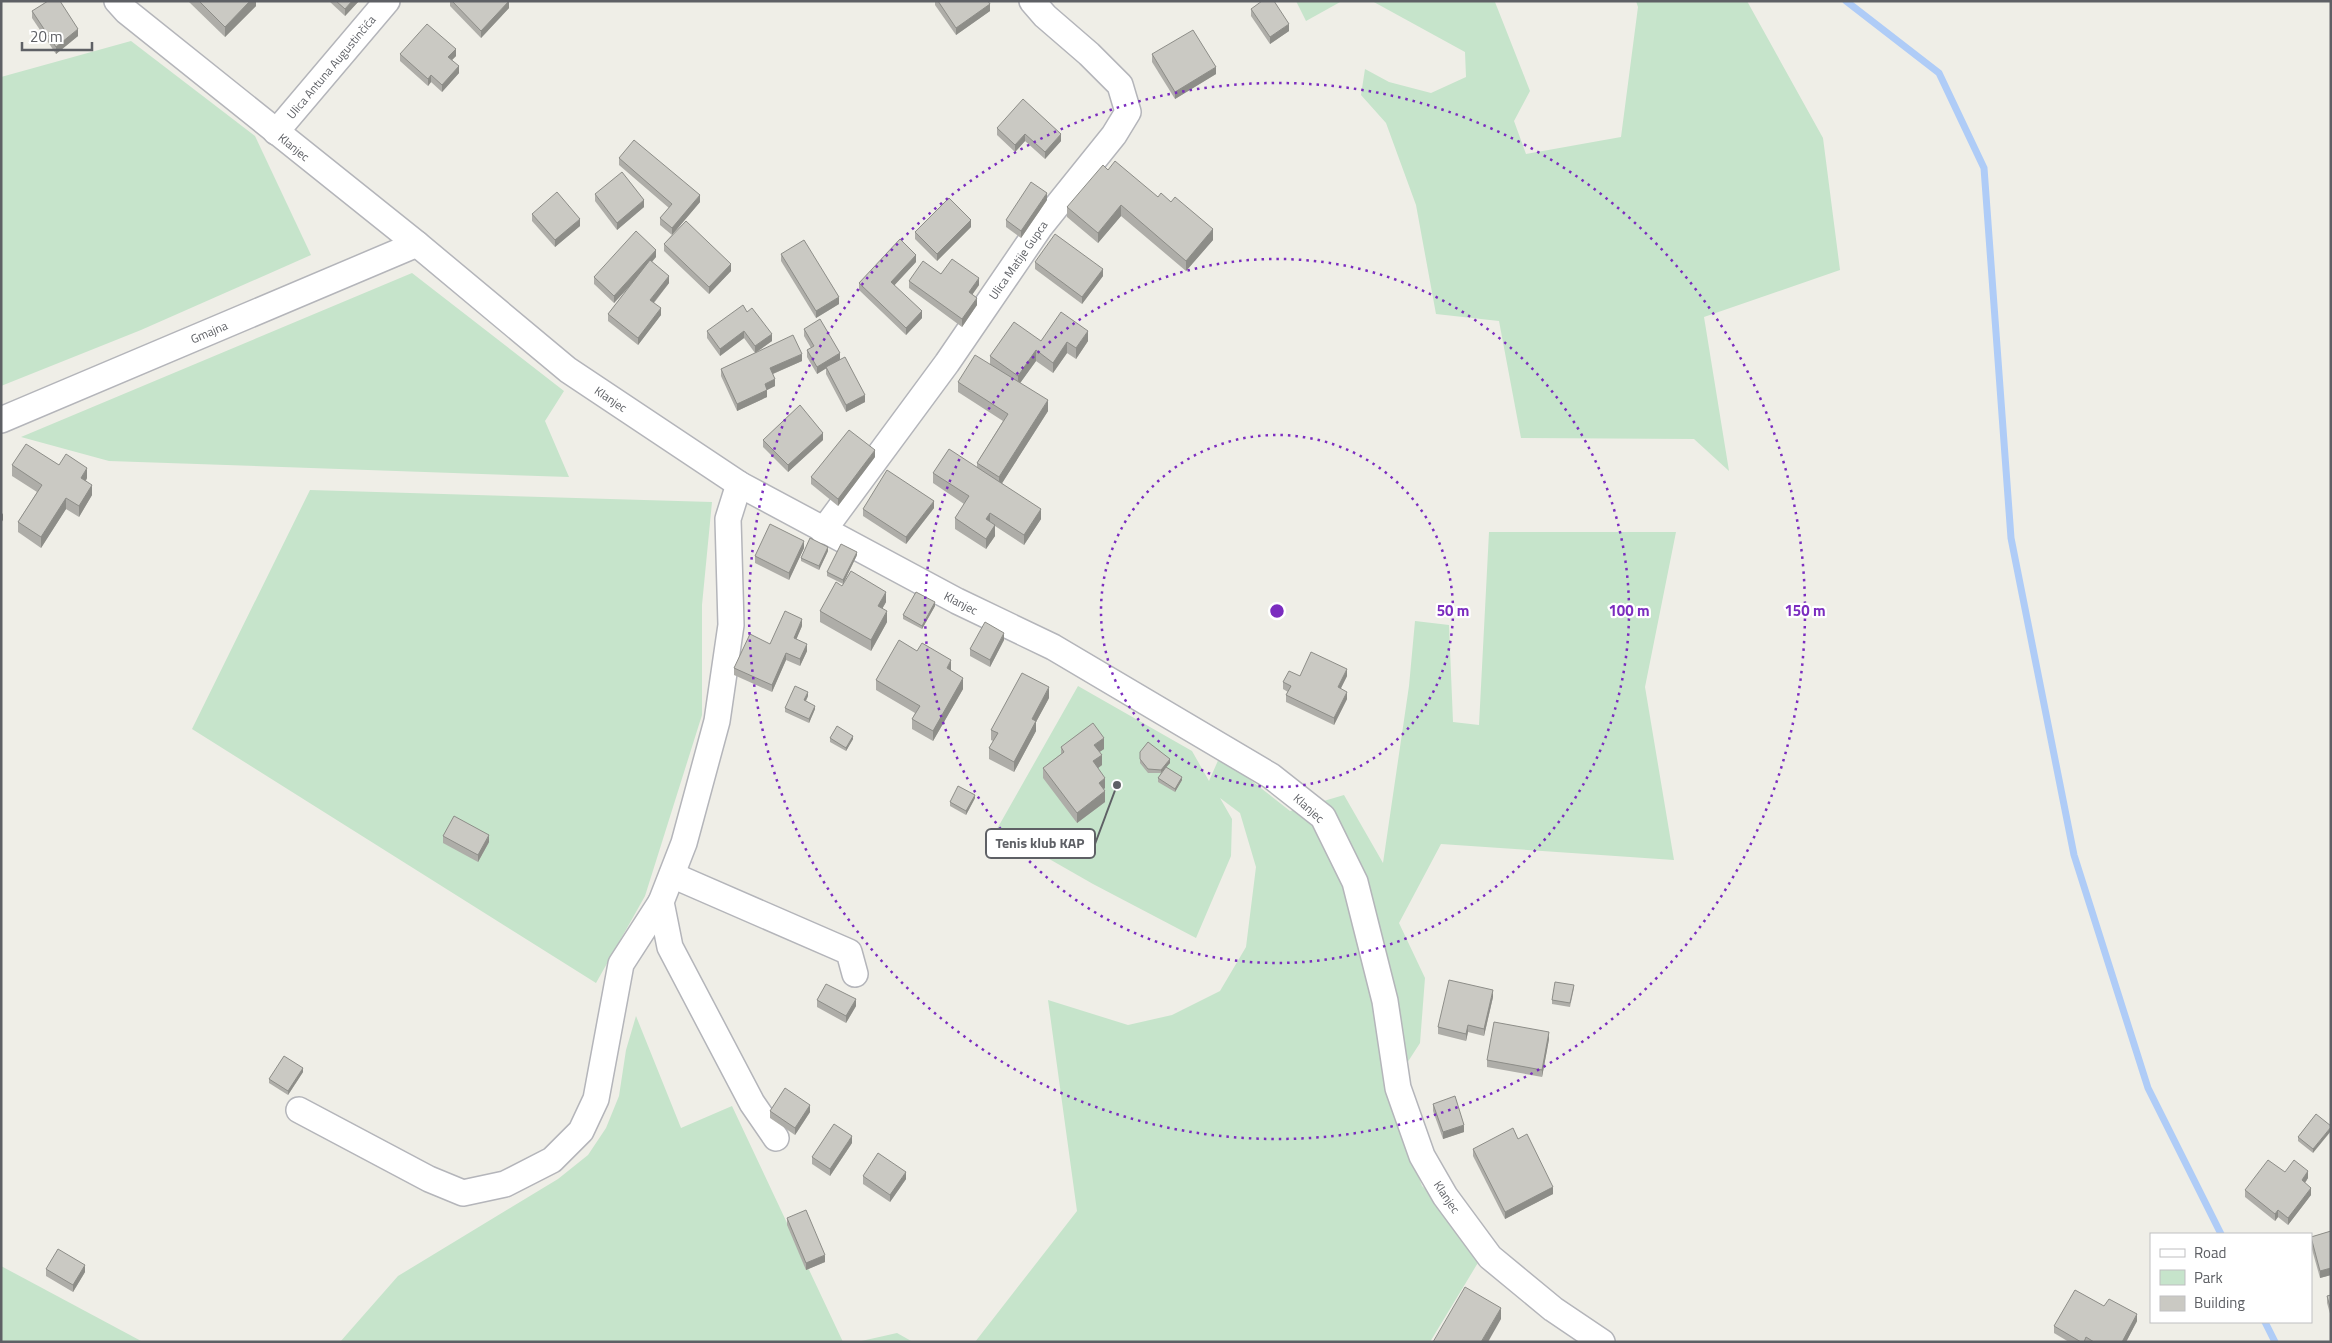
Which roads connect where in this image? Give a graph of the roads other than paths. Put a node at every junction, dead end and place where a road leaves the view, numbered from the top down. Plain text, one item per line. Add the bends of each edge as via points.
1 (117, 1) edge
2 (387, 1) edge
3 (1032, 1) edge
4 (276, 132) junction
5 (416, 244) junction
6 (1, 420) edge
7 (739, 484) junction
8 (823, 531) junction
9 (672, 874) junction
10 (661, 902) junction
11 (855, 974) dead end
12 (300, 1110) dead end
13 (776, 1138) dead end
14 (1602, 1342) edge

1 - 4 street, Klanjec
2 - 4 street, Ulica Antuna Augustinčića
3 - 8 street, Ulica Matije Gupca via 1120,85 1128,112 1114,135 1040,227 947,363
4 - 5 street, Klanjec
5 - 6 street, Gmajna
5 - 7 street, Klanjec via 568,370
7 - 8 street, Klanjec
7 - 9 street via 728,518 731,625 717,720 684,843
8 - 14 street, Klanjec via 1053,647 1271,776 1323,817 1355,882 1385,1001 1398,1088 1422,1156 1445,1196 1490,1257 1553,1309
9 - 10 street
9 - 11 street via 850,952
10 - 12 street via 621,964 596,1100 581,1131 552,1160 505,1184 463,1193
10 - 13 street via 670,947 752,1103

